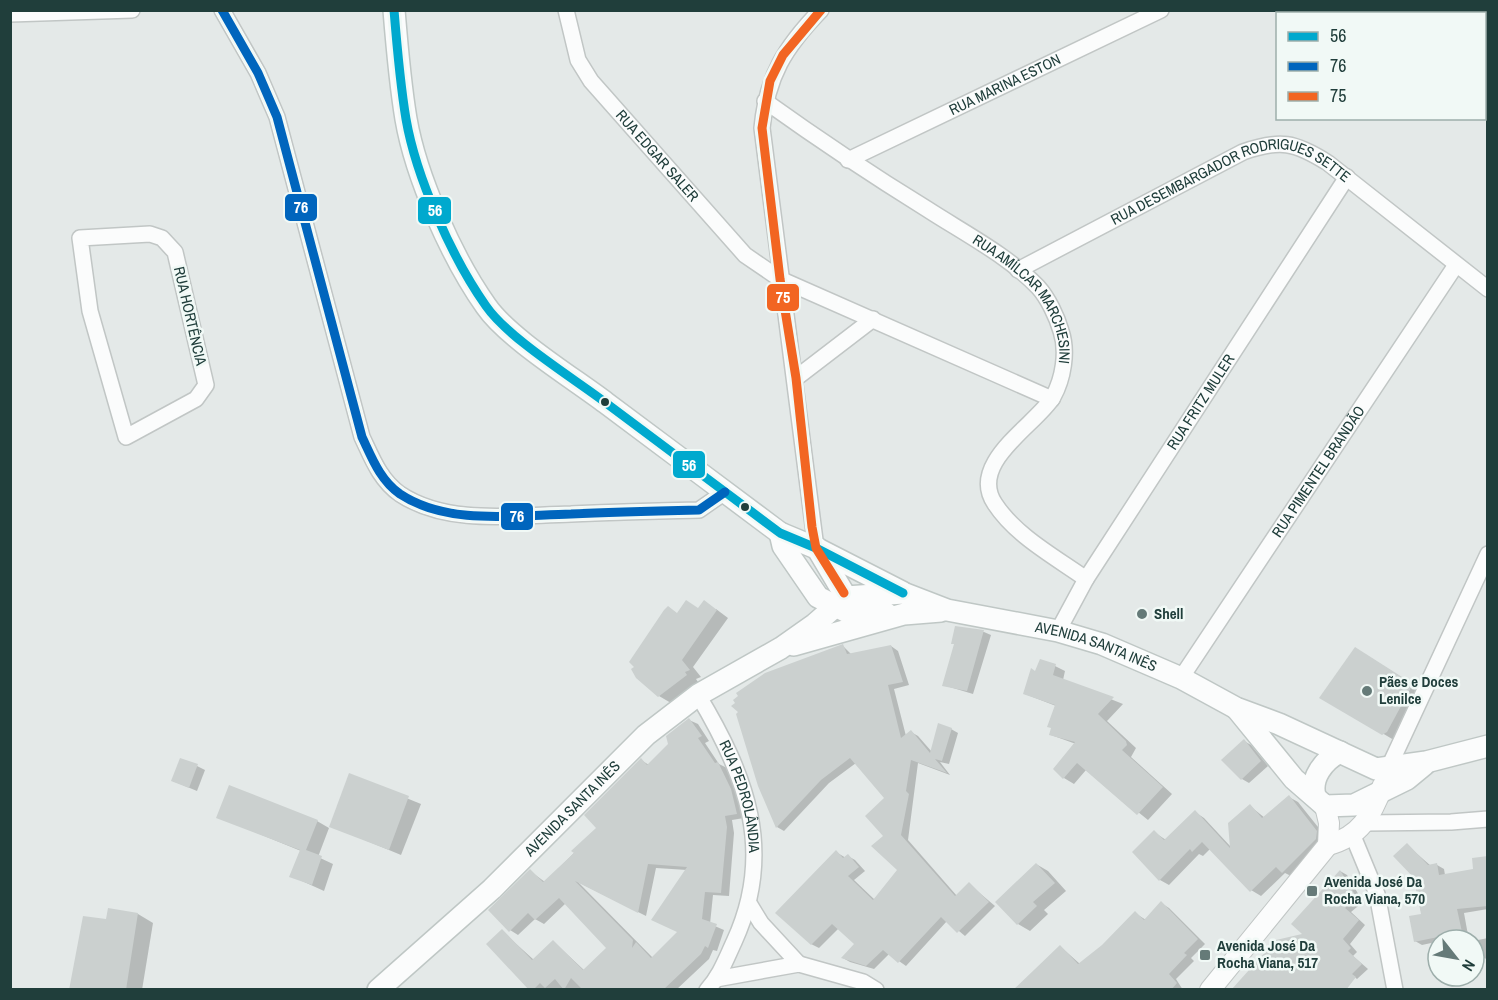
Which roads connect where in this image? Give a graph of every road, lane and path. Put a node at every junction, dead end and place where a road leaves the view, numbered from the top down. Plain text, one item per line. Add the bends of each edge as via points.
1 (132, 10) edge
2 (222, 10) edge
3 (394, 10) edge
4 (821, 10) edge
5 (1161, 10) edge
6 (10, 14) edge
7 (570, 14) edge
8 (765, 101) junction
9 (848, 159) junction
10 (1347, 177) junction
11 (80, 238) joint
12 (1456, 265) junction
13 (1018, 270) junction
14 (780, 279) junction
15 (1488, 289) edge
16 (873, 319) junction
17 (796, 378) junction
18 (1052, 399) junction
19 (725, 492) junction
20 (780, 533) junction
21 (816, 548) junction
22 (1488, 554) edge
23 (1086, 579) junction
24 (903, 593) junction
25 (843, 604) junction
26 (947, 610) junction
27 (904, 614) junction
28 (1058, 631) junction
29 (831, 636) junction
30 (782, 648) junction
31 (1181, 678) junction
32 (698, 695) junction
33 (1236, 708) junction
34 (1488, 746) edge
35 (1340, 752) junction
36 (1426, 762) junction
37 (1388, 769) junction
38 (1380, 792) junction
39 (1320, 801) junction
40 (1488, 819) edge
41 (1359, 829) junction
42 (1328, 845) junction
43 (750, 905) junction
44 (799, 964) junction
45 (712, 984) edge
46 (378, 990) edge
47 (876, 990) edge
48 (1210, 990) edge
49 (1395, 990) edge

1 - 6 street
2 - 19 street via 258,73 277,117 362,437 374,465 388,483 418,503 454,513 491,516 699,510
3 - 19 main road via 406,120 413,149 453,246 487,308 513,333
4 - 8 street via 783,55
5 - 9 street, RUA MARINA ESTON
7 - 14 street, RUA EDGAR SALER via 578,60 591,81 745,255
8 - 9 street, RUA AMÍLCAR MARCHESINI
8 - 14 street via 765,171
9 - 13 street, RUA AMÍLCAR MARCHESINI
10 - 12 street, RUA DESEMBARGADOR RODRIGUES SETTE
10 - 13 street, RUA DESEMBARGADOR RODRIGUES SETTE via 1306,149 1287,143 1267,144 1243,152
10 - 23 street, RUA FRITZ MULER
11 - 11 street, RUA HORTÊNCIA via 150,234 162,238 175,252 187,301 206,385 196,399 126,437 90,311
12 - 15 street, RUA DESEMBARGADOR RODRIGUES SETTE
12 - 31 street, RUA PIMENTEL BRANDÃO
13 - 18 street, RUA AMÍLCAR MARCHESINI via 1039,289 1062,332 1062,372
14 - 16 street, RUA EDGAR SALER
14 - 17 street
16 - 17 street
16 - 18 street, RUA EDGAR SALER
17 - 21 street
18 - 23 street, RUA AMÍLCAR MARCHESINI via 1011,439 989,480 990,494 1017,529
19 - 20 main road
20 - 21 main road
20 - 25 main road via 783,546 818,597
21 - 24 main road
21 - 25 main road
22 - 37 street
23 - 28 street, RUA FRITZ MULER
24 - 25 main road, AVENIDA SANTA INÊS
24 - 26 main road, AVENIDA SANTA INÊS
25 - 27 main road
25 - 29 main road
25 - 30 main road, AVENIDA SANTA INÊS
26 - 27 main road, AVENIDA SANTA INÊS
26 - 28 main road, AVENIDA SANTA INÊS
27 - 29 main road, AVENIDA SANTA INÊS
28 - 31 main road, AVENIDA SANTA INÊS via 1102,644
29 - 30 main road, AVENIDA SANTA INÊS
30 - 32 main road, AVENIDA SANTA INÊS
31 - 33 main road, AVENIDA SANTA INÊS
32 - 43 street, RUA PEDROLÂNDIA via 724,738 746,795 753,832
32 - 46 main road, AVENIDA SANTA INÊS via 638,741 492,889
33 - 35 main road, AVENIDA SANTA INÊS
33 - 39 main road, AVENIDA SANTA INÊS via 1294,779
34 - 36 main road, AVENIDA SANTA INÊS
35 - 37 main road, AVENIDA SANTA INÊS via 1366,765
35 - 39 main road via 1328,760 1313,785
36 - 37 main road, AVENIDA SANTA INÊS
36 - 38 main road, AVENIDA SANTA INÊS via 1407,779
37 - 38 street
38 - 39 main road, AVENIDA SANTA INÊS via 1354,806
38 - 41 street
39 - 42 street via 1329,824
40 - 41 street
41 - 42 street
41 - 49 street via 1377,894
42 - 48 street
43 - 44 street via 761,923
43 - 45 street
44 - 45 street
44 - 47 street via 862,982

